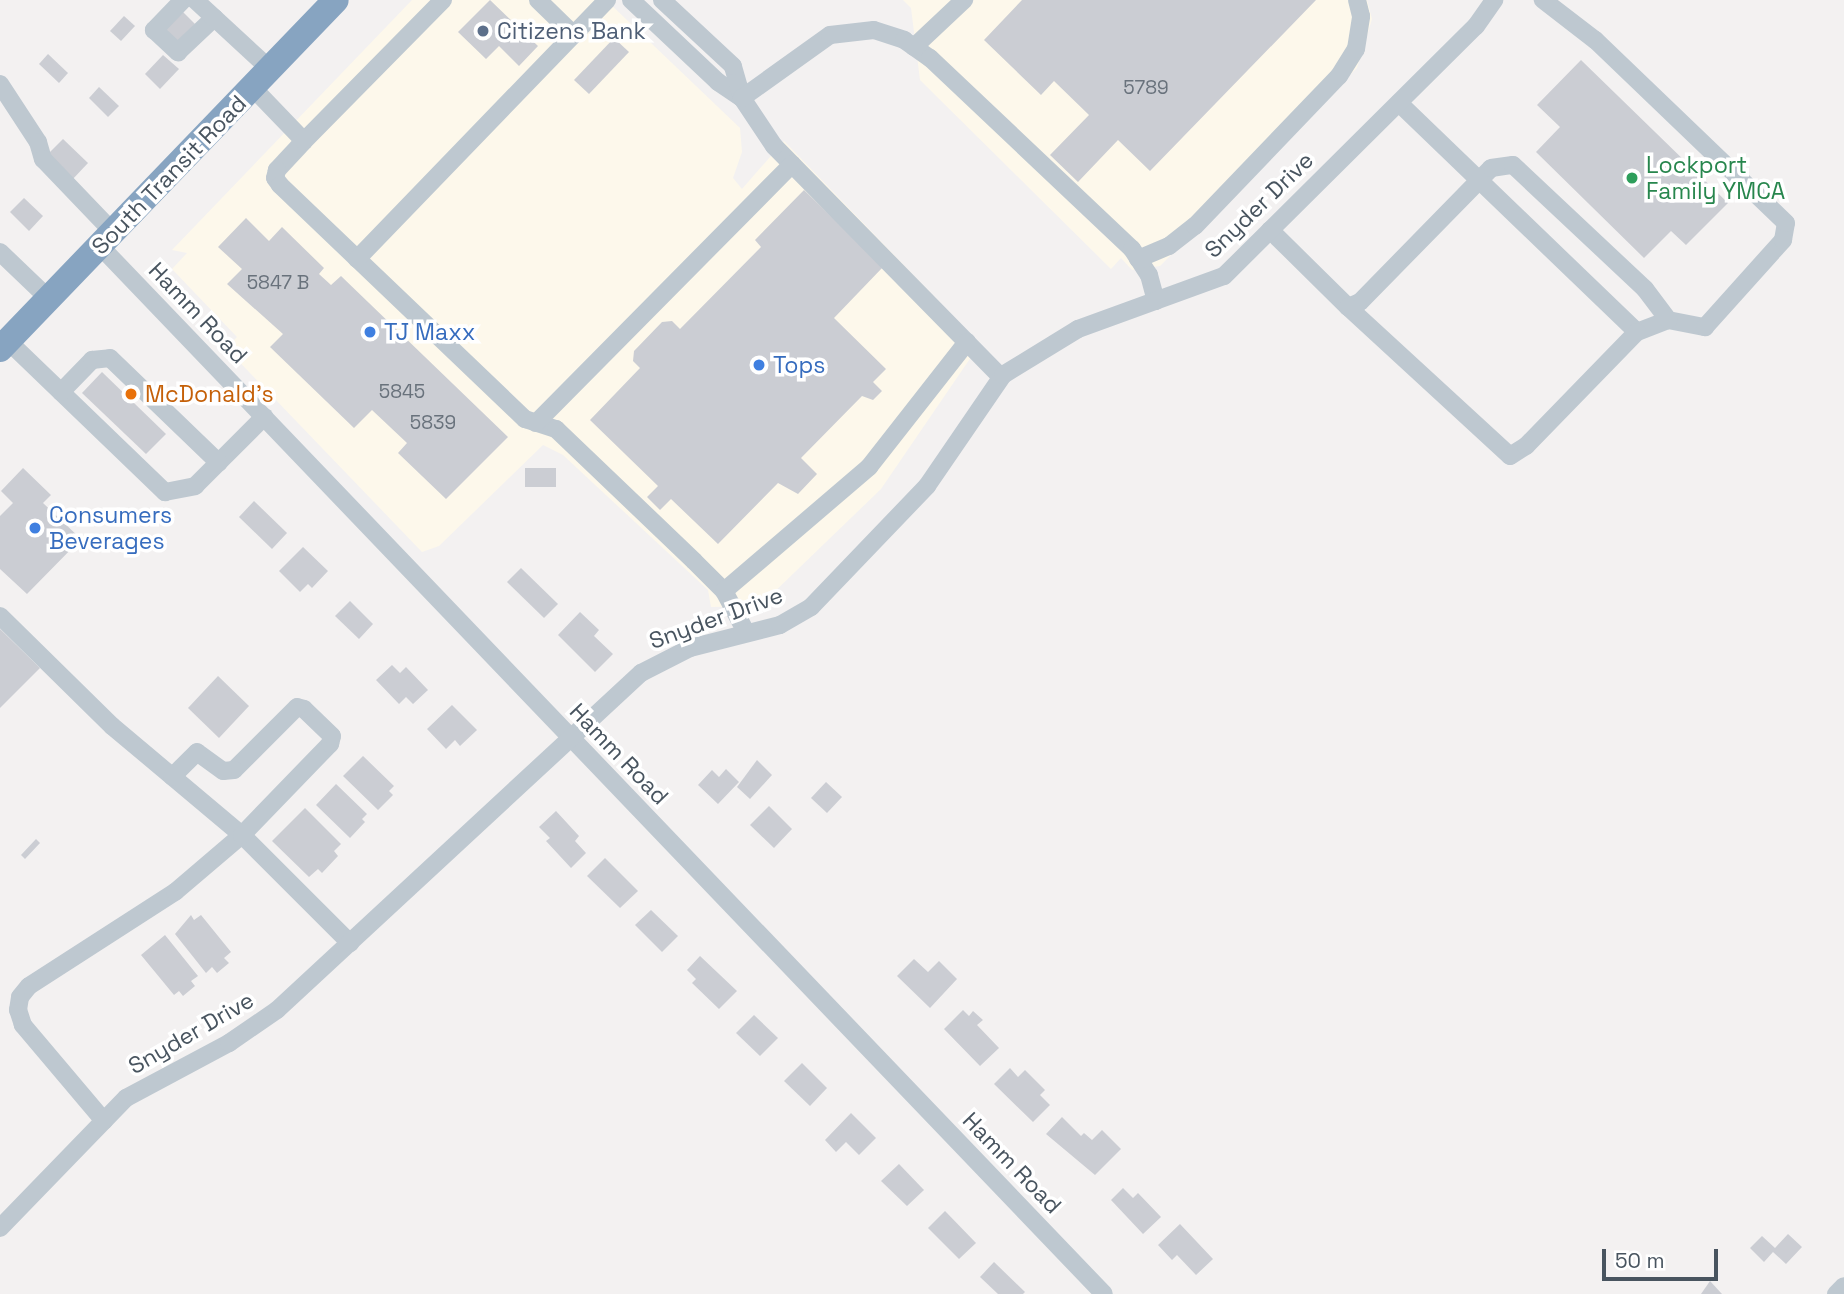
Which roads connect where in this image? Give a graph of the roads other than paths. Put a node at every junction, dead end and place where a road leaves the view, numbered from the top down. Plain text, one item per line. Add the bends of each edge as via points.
1 (183, 0) edge
2 (195, 0) edge
3 (336, 0) edge
4 (443, 0) edge
5 (538, 0) edge
6 (607, 0) edge
7 (631, 0) edge
8 (662, 0) edge
9 (964, 0) edge
10 (1357, 0) edge
11 (1494, 0) edge
12 (1543, 0) edge
13 (214, 18) junction
14 (574, 35) junction
15 (914, 47) junction
16 (263, 80) junction
17 (0, 84) edge
18 (742, 98) junction
19 (1399, 103) junction
20 (303, 141) junction
21 (792, 164) junction
22 (1480, 178) junction
23 (1270, 230) junction
24 (107, 239) junction
25 (0, 252) edge
26 (358, 259) junction
27 (1138, 259) junction
28 (49, 299) junction
29 (1156, 301) junction
30 (1348, 307) junction
31 (1668, 320) junction
32 (1637, 332) junction
33 (967, 342) junction
34 (4, 345) edge
35 (1001, 377) junction
36 (61, 392) junction
37 (264, 417) junction
38 (536, 423) junction
39 (219, 463) junction
40 (724, 591) junction
41 (0, 617) edge
42 (746, 632) junction
43 (572, 740) junction
44 (172, 778) junction
45 (242, 835) junction
46 (350, 943) junction
47 (104, 1121) junction
48 (0, 1228) edge
49 (1844, 1286) edge
50 (1104, 1294) edge
51 (1836, 1294) edge

1 - 13 street via 154,30 178,52
2 - 13 street
3 - 16 highway, South Transit Road
4 - 20 street
5 - 14 street
6 - 14 street
7 - 18 street via 718,82
8 - 18 street via 733,66
9 - 15 street
10 - 27 street via 1361,16 1356,49 1339,76 1195,226 1169,246
11 - 19 street, Snyder Drive via 1476,26
12 - 31 street via 1595,40 1786,223 1783,240 1705,327
13 - 16 street
14 - 26 street
15 - 18 street via 874,30 830,34
15 - 27 street
16 - 20 street
16 - 24 highway, South Transit Road
17 - 24 street, Hamm Road via 38,142 43,159
18 - 21 street via 757,124
19 - 22 street
19 - 23 street, Snyder Drive
20 - 26 street via 275,178
21 - 33 street
21 - 38 street
22 - 30 street via 1360,302
22 - 31 street via 1501,164 1524,173 1645,289
22 - 32 street
23 - 29 street, Snyder Drive via 1224,276
23 - 30 street
24 - 28 highway, South Transit Road
24 - 37 street, Hamm Road
25 - 28 street
26 - 38 street via 525,419
27 - 29 street via 1149,275
28 - 34 highway, South Transit Road
29 - 35 street, Snyder Drive via 1078,329
30 - 32 street via 1510,456 1526,446
31 - 32 street
33 - 35 street
33 - 40 street via 869,467
34 - 36 street
35 - 42 street, Snyder Drive via 927,485 811,607 780,625
36 - 39 street via 160,491 173,493 195,486
36 - 39 street via 92,360 110,358
37 - 39 street
37 - 43 street, Hamm Road
38 - 40 street via 556,429
40 - 42 street
41 - 44 street via 111,726
42 - 43 street, Snyder Drive via 690,648 641,673
43 - 46 street, Snyder Drive
43 - 50 street, Hamm Road
44 - 45 street
44 - 45 street via 197,752 223,771 234,770 293,710 304,709 332,740
45 - 46 street
45 - 47 street via 175,892 29,986 20,997 23,1025
46 - 47 street, Snyder Drive via 277,1010 229,1043 126,1098
47 - 48 street, Snyder Drive
49 - 51 street

